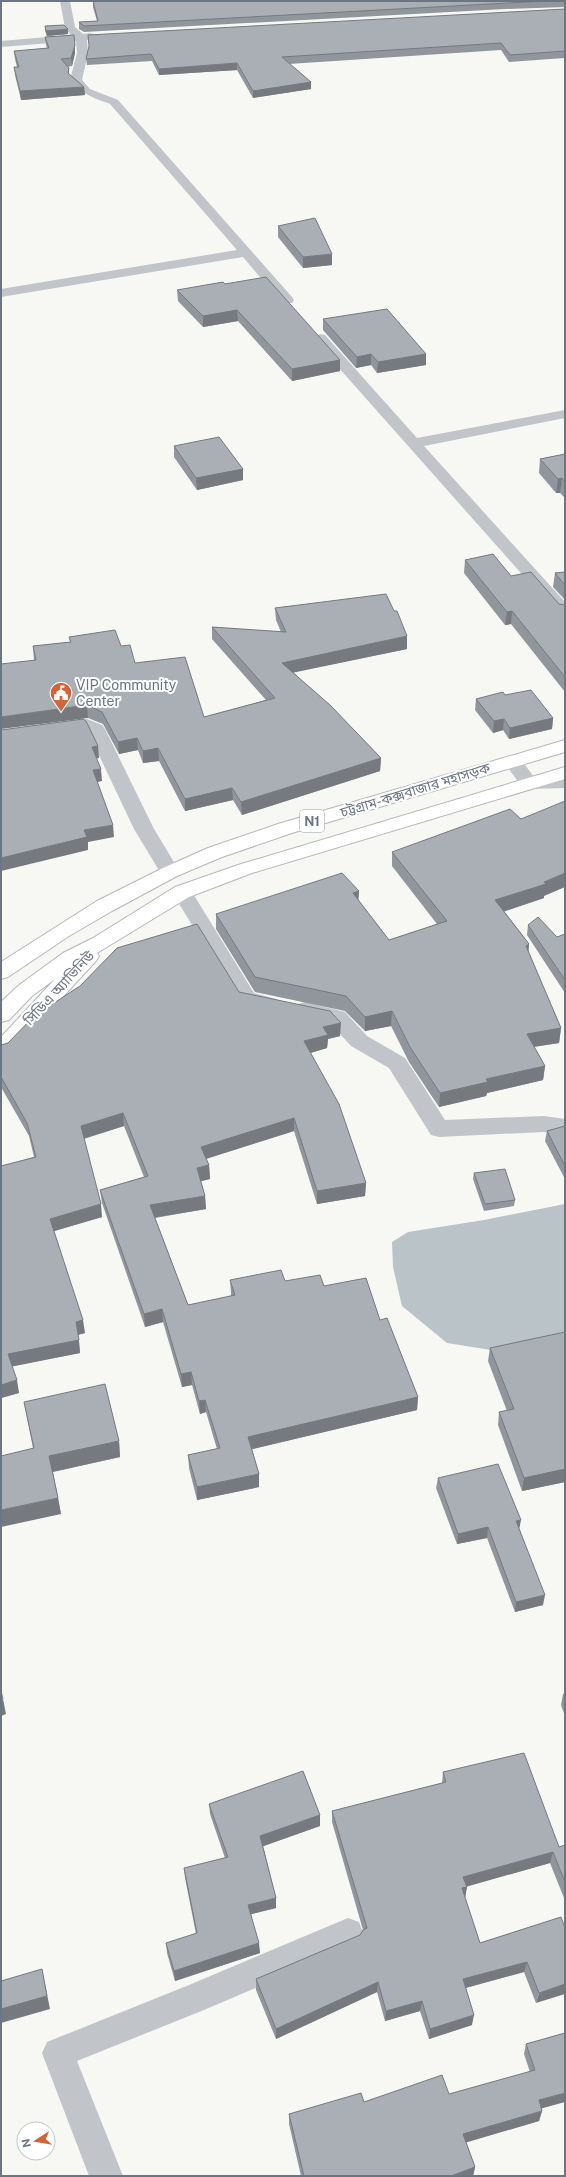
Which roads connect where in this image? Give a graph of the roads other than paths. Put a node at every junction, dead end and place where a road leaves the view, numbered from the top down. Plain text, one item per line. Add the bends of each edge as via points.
1 (65, 1) edge
2 (104, 36) edge
3 (81, 37) junction
4 (1, 44) edge
5 (244, 253) junction
6 (1, 293) edge
7 (297, 312) edge
8 (313, 330) edge
9 (565, 414) edge
10 (414, 443) junction
11 (565, 612) edge
12 (1, 736) edge
13 (565, 746) edge
14 (512, 761) junction
15 (565, 773) edge
16 (565, 782) edge
17 (529, 783) junction
18 (170, 872) junction
19 (182, 892) junction
20 (100, 943) junction
21 (2, 980) edge
22 (1, 1015) edge
23 (1, 1050) edge
24 (565, 1127) edge
25 (348, 1933) dead end
26 (106, 2176) edge

1 - 3 street via 70,28
2 - 3 street
3 - 4 street
3 - 5 street via 82,59 78,65 76,80 86,91 114,102
5 - 6 street
5 - 7 street
8 - 10 street
9 - 10 street
10 - 11 street
12 - 18 street via 87,724 96,729 144,829
13 - 14 highway, চট্টগ্রাম-কক্সবাজার মহাসড়ক / N1
14 - 17 street
14 - 18 highway, চট্টগ্রাম-কক্সবাজার মহাসড়ক / N1 via 290,828 220,851
15 - 17 highway, চট্টগ্রাম-কক্সবাজার মহাসড়ক / N1
16 - 17 street
17 - 19 highway, চট্টগ্রাম-কক্সবাজার মহাসড়ক / N1 via 245,868
18 - 21 highway, চট্টগ্রাম-কক্সবাজার মহাসড়ক / N1 via 70,926
19 - 20 highway, চট্টগ্রাম-কক্সবাজার মহাসড়ক / N1
19 - 24 street via 247,999 337,1017 359,1041 397,1062 439,1129 544,1124
20 - 22 highway via 70,958 25,991
20 - 23 highway, সিডিএ অ্যাভিনিউ / N1
25 - 26 street via 58,2053

